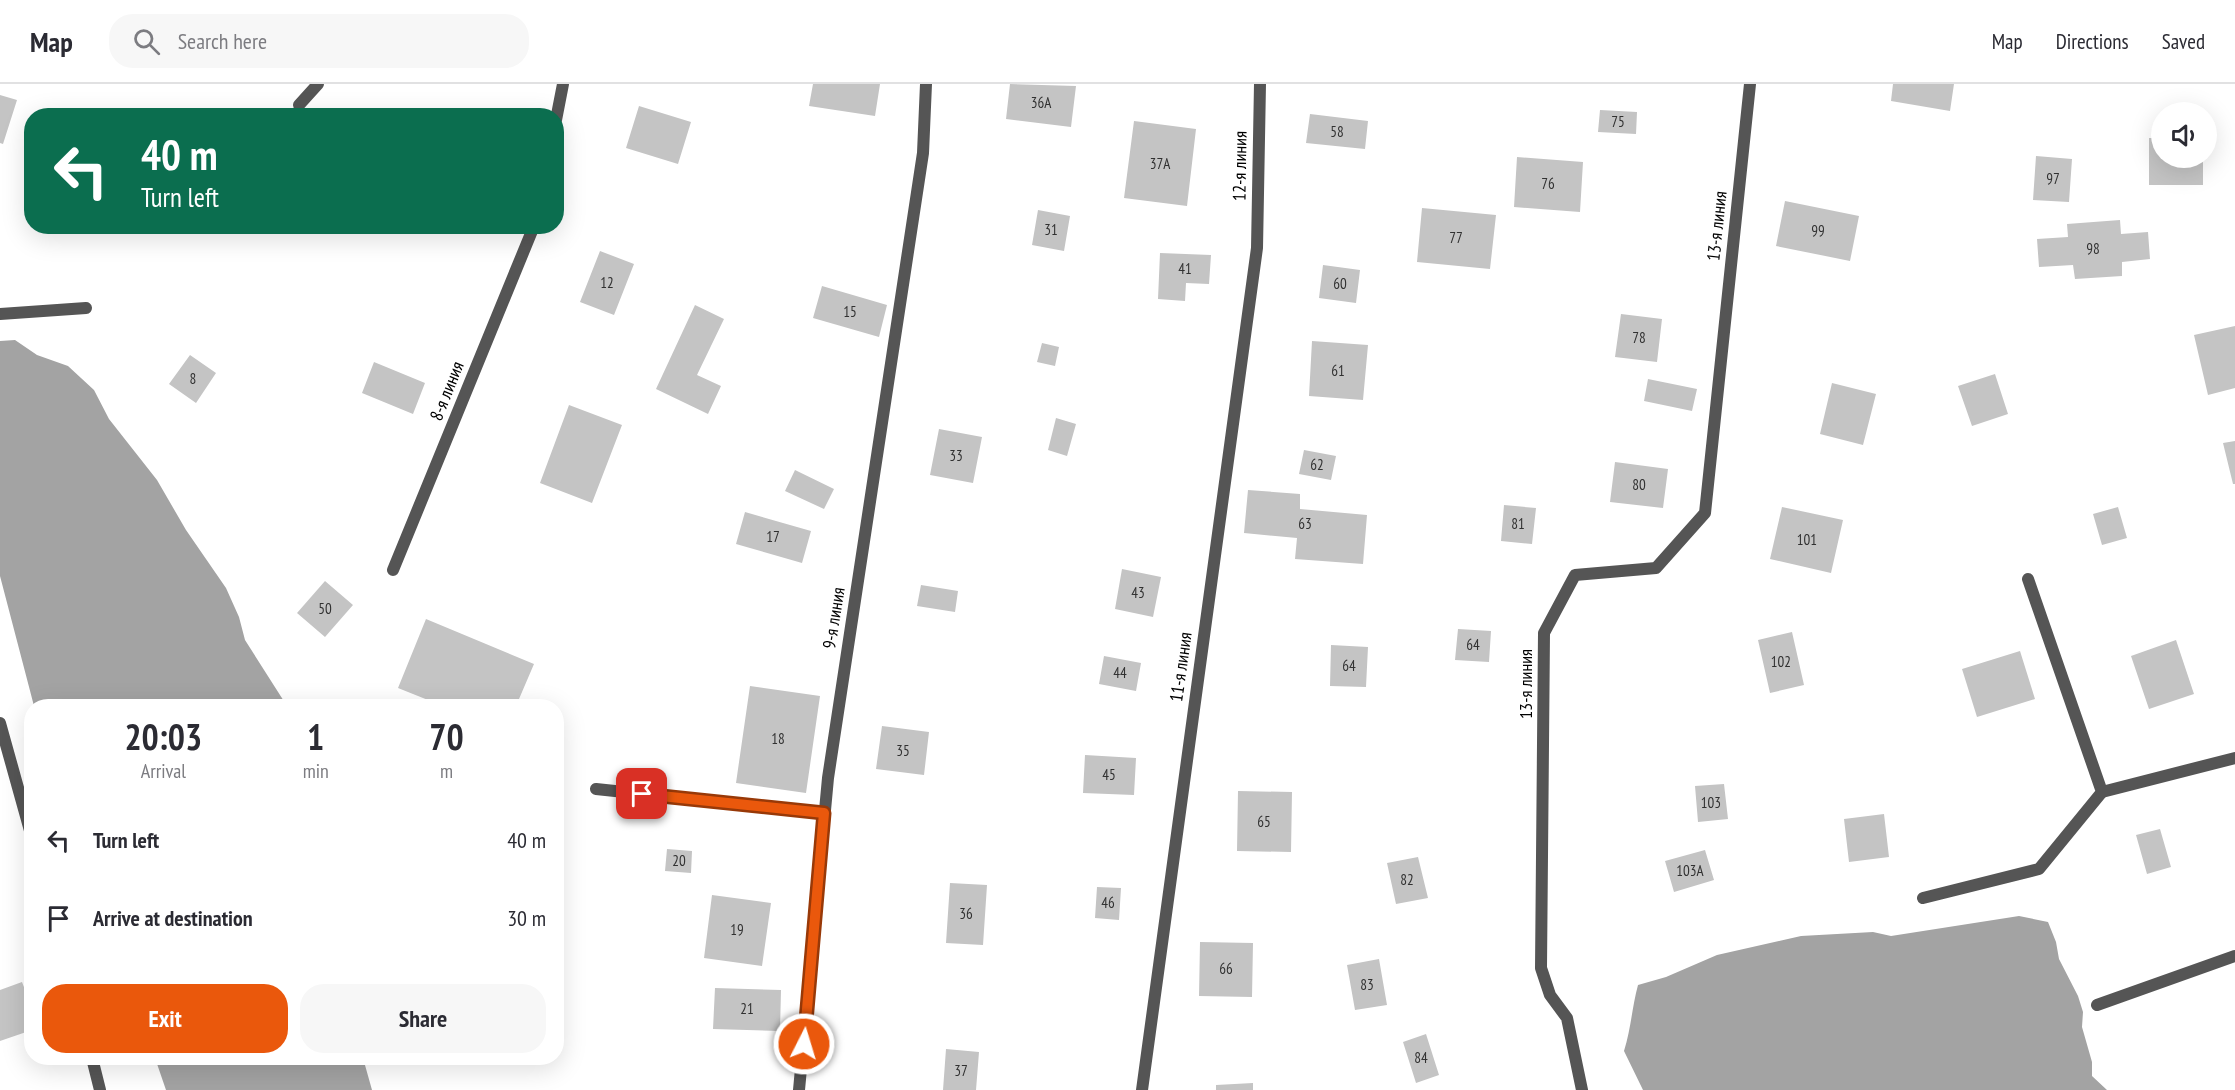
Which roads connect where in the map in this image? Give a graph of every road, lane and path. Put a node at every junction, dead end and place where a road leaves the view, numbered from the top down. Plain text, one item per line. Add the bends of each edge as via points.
1 (318, 84) edge
2 (563, 84) edge
3 (926, 84) edge
4 (1260, 84) edge
5 (1750, 84) edge
6 (299, 105) dead end
7 (558, 108) edge
8 (531, 234) edge
9 (1257, 248) joint
10 (86, 308) dead end
11 (0, 314) edge
12 (393, 570) dead end
13 (2028, 579) dead end
14 (0, 723) edge
15 (2235, 758) edge
16 (596, 789) dead end
17 (2102, 792) junction
18 (24, 809) edge
19 (824, 813) junction
20 (1923, 898) dead end
21 (2235, 956) edge
22 (2097, 1005) dead end
23 (94, 1065) edge
24 (100, 1090) edge
25 (799, 1090) edge
26 (1142, 1090) edge
27 (1582, 1090) edge

1 - 6 street
2 - 7 street
3 - 19 street, 9-я линия via 923,153
4 - 9 street, 12-я линия
5 - 27 street, 13-я линия via 1705,513 1656,568 1575,575 1544,633 1541,968 1550,995 1567,1018
8 - 12 street, 8-я линия
9 - 26 street, 11-я линия
10 - 11 street
13 - 17 street
14 - 18 street
15 - 17 street
16 - 19 street
17 - 20 street via 2039,869
19 - 25 street, 9-я линия
21 - 22 street
23 - 24 street

